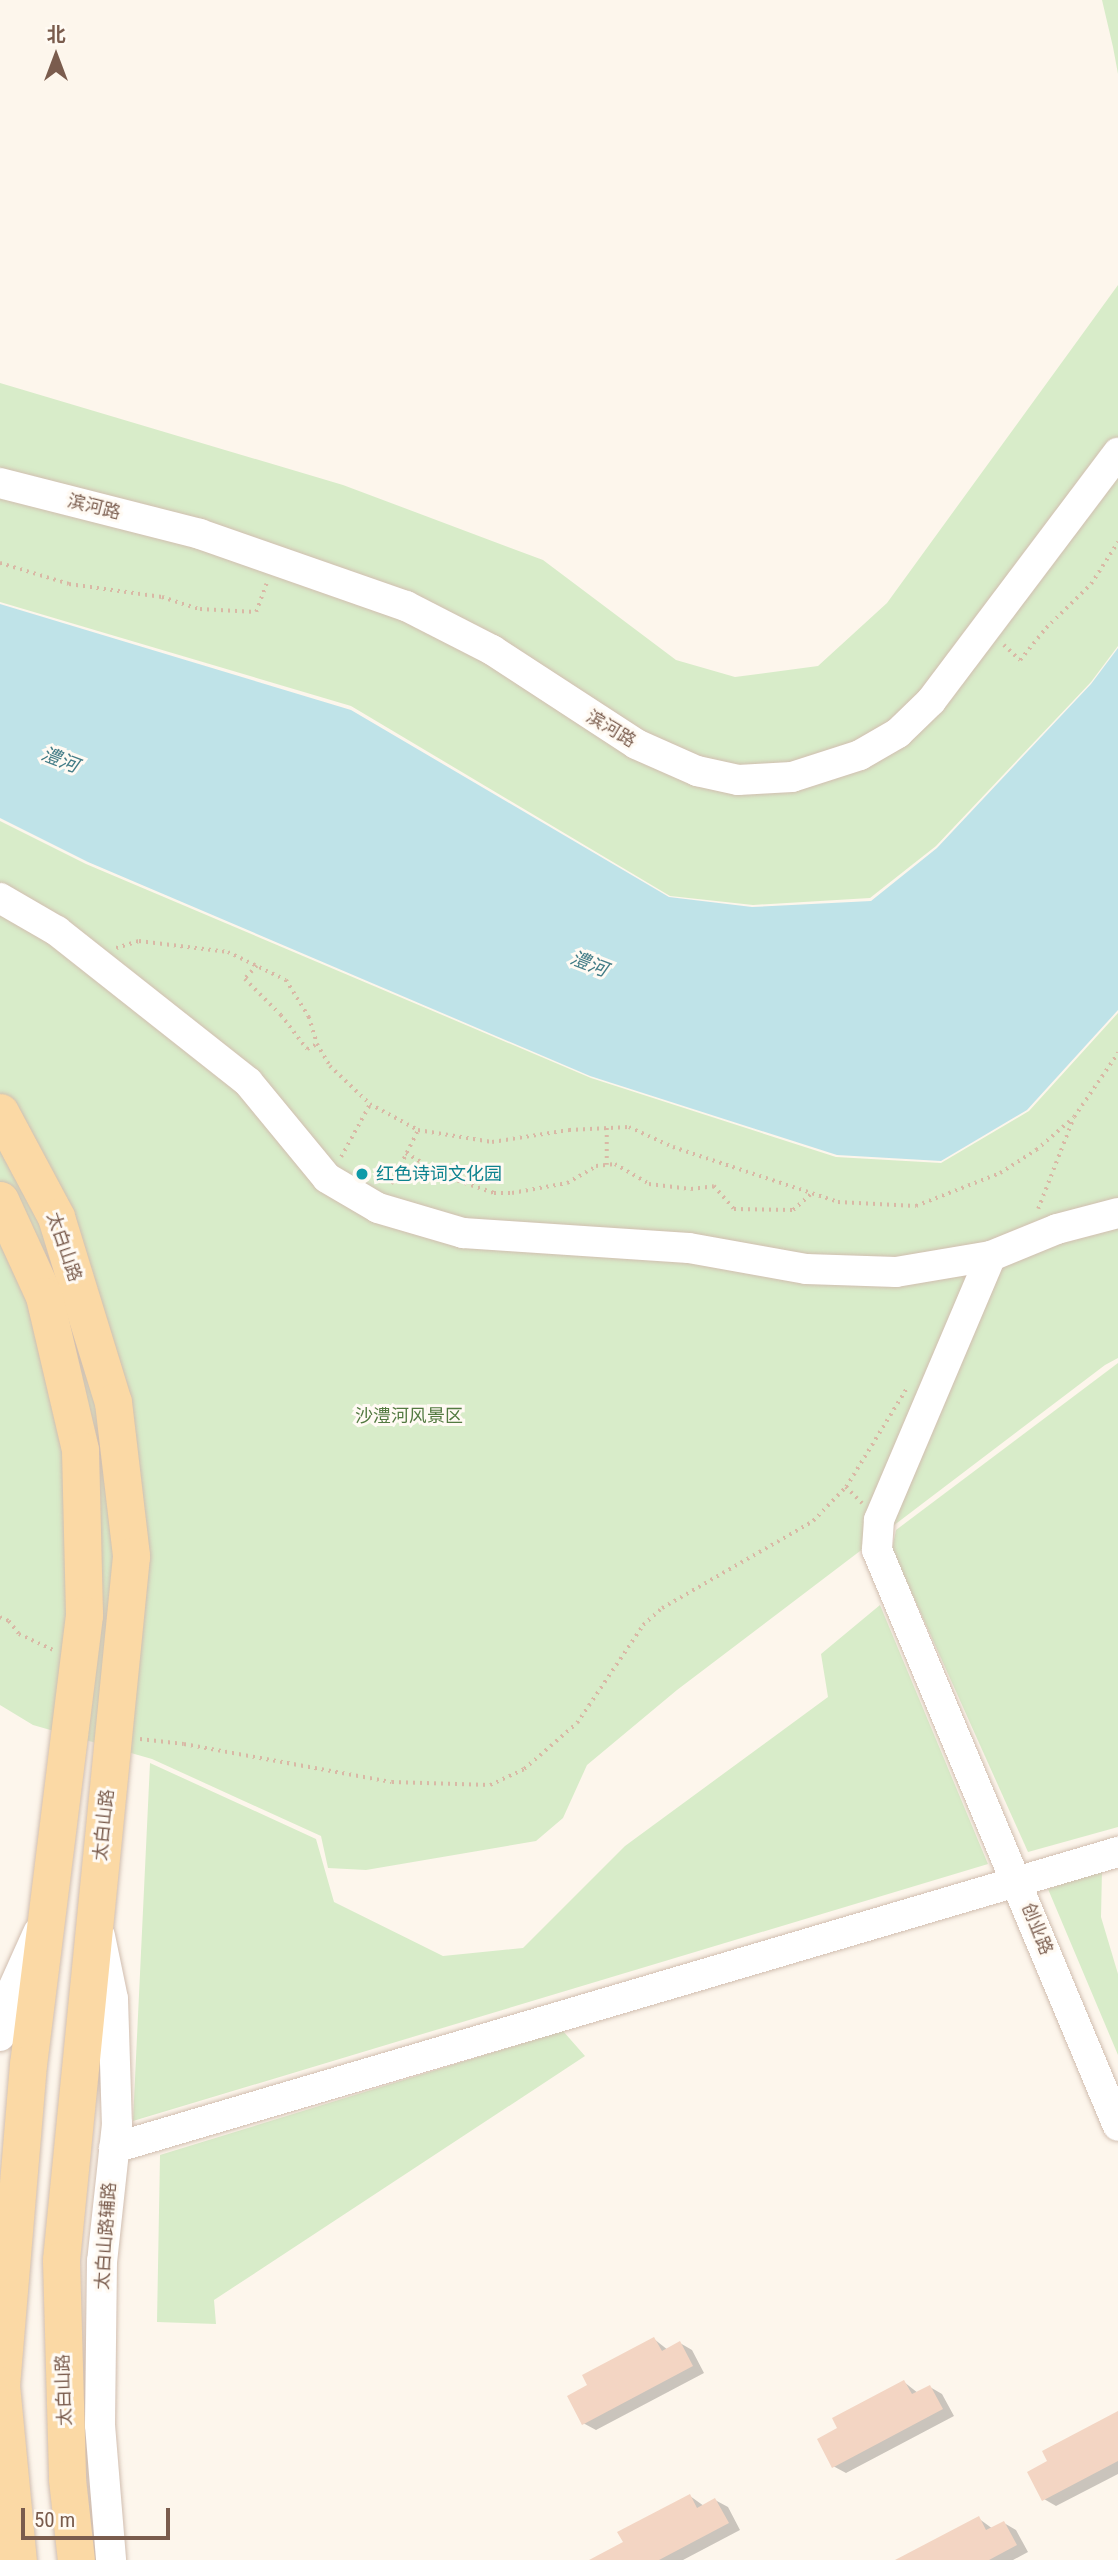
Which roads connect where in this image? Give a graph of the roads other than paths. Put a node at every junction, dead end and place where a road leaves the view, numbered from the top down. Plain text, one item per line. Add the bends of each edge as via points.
1 (1118, 453) edge
2 (0, 483) edge
3 (0, 898) edge
4 (0, 1112) edge
5 (0, 1200) edge
6 (1118, 1213) edge
7 (1003, 1251) junction
8 (1118, 1852) edge
9 (1018, 1882) junction
10 (47, 1914) junction
11 (95, 1914) junction
12 (0, 2036) edge
13 (1118, 2126) edge
14 (114, 2148) junction
15 (18, 2560) edge
16 (76, 2560) edge
17 (111, 2560) edge

1 - 2 street, 滨河路 via 931,701 898,733 860,755 792,777 738,780 698,771 636,744 492,650 406,606 200,534
3 - 7 street via 57,931 248,1082 327,1178 378,1208 463,1233 689,1248 806,1269 896,1272
4 - 11 main road, 太白山路 via 56,1217 113,1402 131,1556
5 - 10 main road, 太白山路 via 44,1296 80,1450 84,1615
6 - 7 street via 1057,1229
7 - 9 street, 创业路 via 879,1520 877,1550
8 - 9 street
9 - 13 street, 创业路
9 - 14 street
10 - 12 street via 12,1991
10 - 15 main road, 太白山路 via 28,2064 1,2385
11 - 14 street, 太白山路辅路 via 113,1998
11 - 16 main road, 太白山路 via 61,2260 67,2479
14 - 17 street, 太白山路辅路 via 102,2261 100,2425

